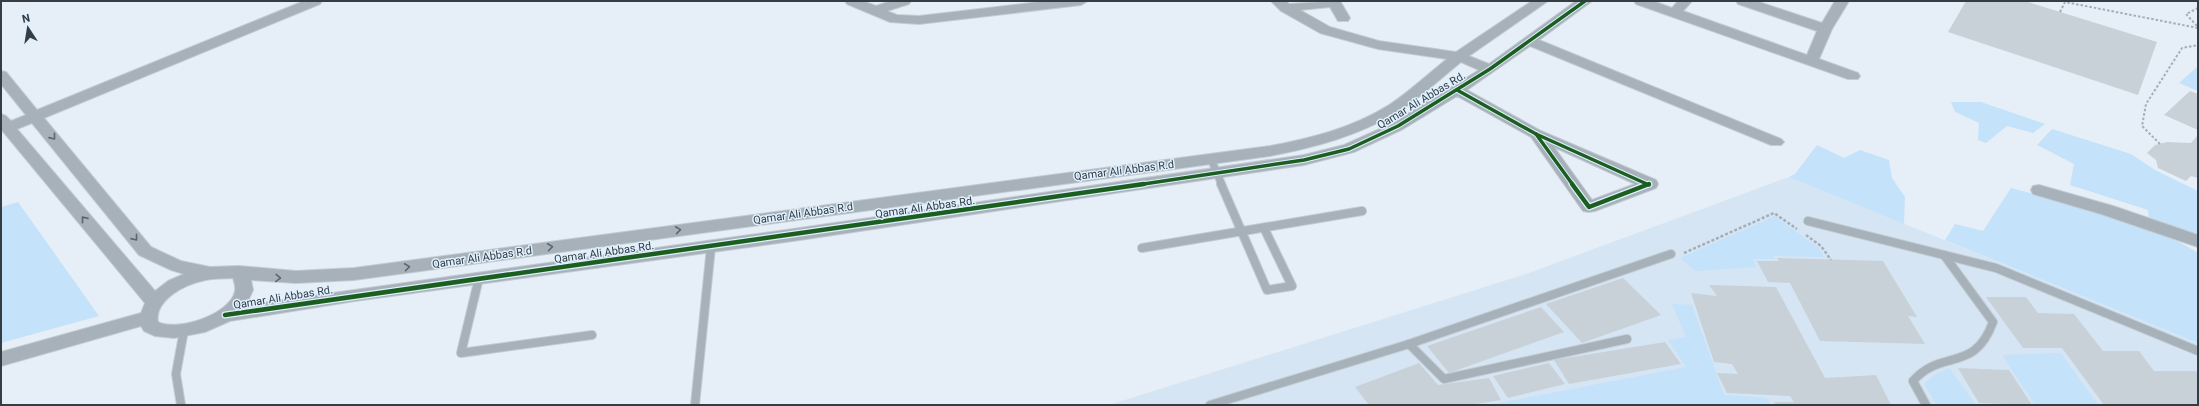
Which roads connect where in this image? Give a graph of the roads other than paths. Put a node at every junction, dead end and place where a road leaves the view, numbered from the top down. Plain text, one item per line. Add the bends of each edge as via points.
1 (315, 1) edge
2 (852, 1) edge
3 (904, 1) edge
4 (1081, 1) edge
5 (1540, 1) edge
6 (1585, 1) edge
7 (1641, 1) edge
8 (1685, 1) edge
9 (1744, 1) edge
10 (1334, 2) edge
11 (1837, 2) edge
12 (1282, 5) edge
13 (874, 11) junction
14 (1675, 13) junction
15 (1343, 18) dead end
16 (1825, 29) junction
17 (1529, 41) junction
18 (1459, 57) junction
19 (1811, 62) junction
20 (1490, 69) junction
21 (1, 75) edge
22 (1853, 76) dead end
23 (1456, 90) junction
24 (36, 116) junction
25 (5, 123) edge
26 (1536, 134) junction
27 (1776, 142) dead end
28 (1212, 159) junction
29 (1218, 174) junction
30 (2039, 190) dead end
31 (1362, 211) dead end
32 (1808, 221) dead end
33 (1264, 228) junction
34 (1242, 231) junction
35 (2198, 241) edge
36 (711, 247) junction
37 (1142, 248) dead end
38 (1671, 254) road end
39 (1944, 256) junction
40 (239, 272) junction
41 (210, 273) junction
42 (479, 278) junction
43 (152, 310) junction
44 (225, 315) junction
45 (184, 330) junction
46 (592, 335) dead end
47 (1627, 339) dead end
48 (1409, 344) junction
49 (2198, 351) edge
50 (1, 359) edge
51 (181, 405) edge
52 (695, 405) edge
53 (1210, 405) edge
54 (1926, 405) edge

1 - 24 street
2 - 13 street
3 - 13 street
4 - 13 street via 919,20 895,19
5 - 18 street, Qamar Ali Abbas R.d
6 - 17 street, Qamar Ali Abbas Rd.
7 - 14 street
8 - 14 street
9 - 16 street
10 - 12 street
10 - 15 street
11 - 16 street
12 - 18 street via 1326,30 1378,45
14 - 19 street
16 - 19 street
17 - 20 street, Qamar Ali Abbas Rd.
17 - 27 street
18 - 20 street
18 - 28 street, Qamar Ali Abbas R.d via 1394,108 1345,132 1307,144
19 - 22 street
20 - 23 street, Qamar Ali Abbas Rd.
21 - 24 street
23 - 26 street
23 - 29 street, Qamar Ali Abbas Rd. via 1398,126 1349,149 1304,160
24 - 25 street
24 -> 41 street via 145,251 177,266
43 -> 25 street via 118,260
26 - 26 street via 1600,162 1650,184 1589,207
28 - 29 lane
40 -> 28 street, Qamar Ali Abbas R.d via 264,277 298,278 354,274
29 - 34 lane
29 - 36 street, Qamar Ali Abbas Rd.
30 - 35 street
31 - 33 lane
32 - 39 lane
33 - 34 lane
33 - 34 lane via 1292,286 1267,290
34 - 37 lane
36 - 42 street, Qamar Ali Abbas Rd.
36 - 52 lane
38 - 48 lane
39 - 49 lane via 1996,268
39 - 54 lane via 1993,322 1990,336 1974,354 1935,366 1917,375 1913,381
40 - 41 street, Qamar Ali Abbas R.d
40 - 44 street via 244,290 238,302
41 - 43 street via 189,278 169,288
42 - 44 street, Qamar Ali Abbas Rd.
42 - 46 lane via 461,353
43 - 45 street via 150,326 163,332
43 - 50 street
44 - 45 street via 205,326
45 - 51 lane via 176,374
47 - 48 lane via 1444,379
48 - 53 lane

